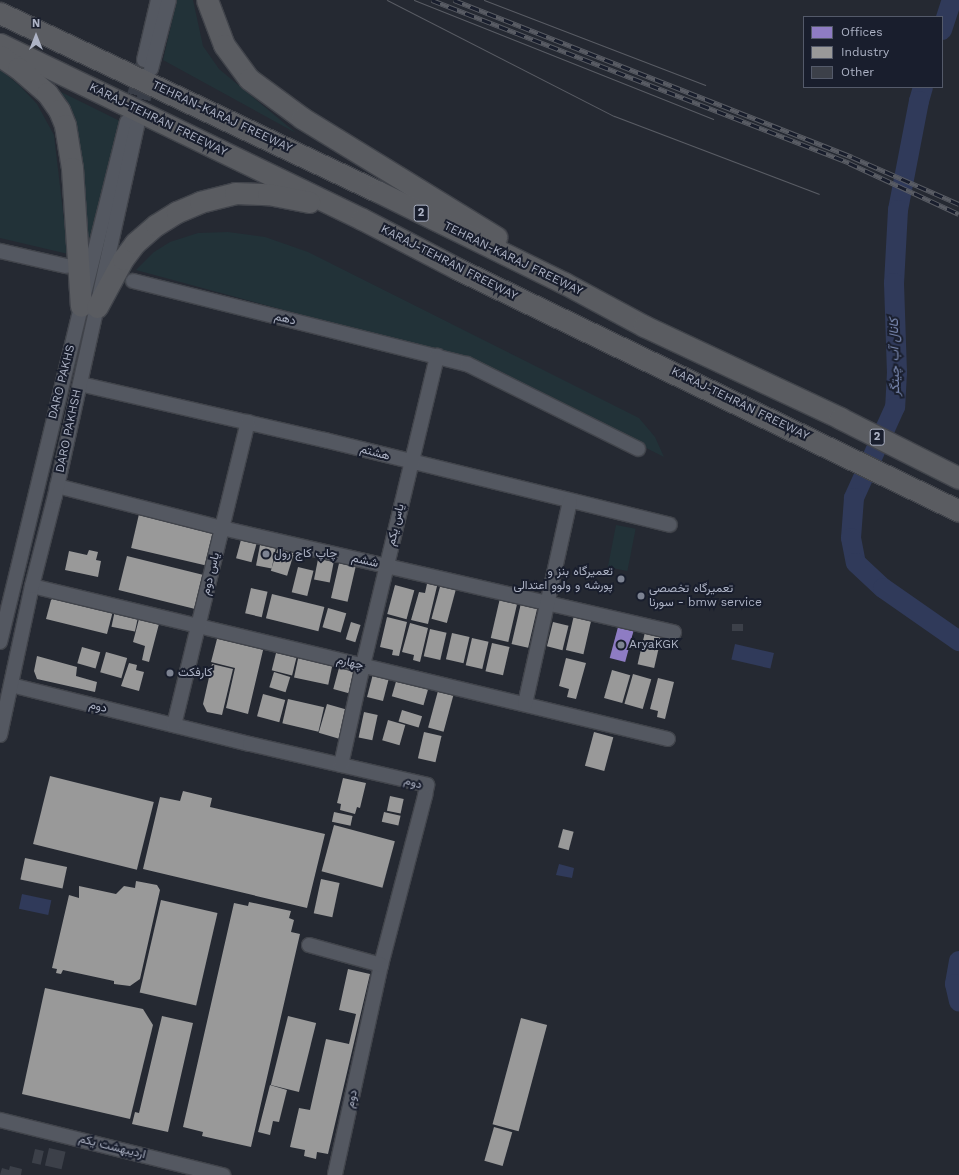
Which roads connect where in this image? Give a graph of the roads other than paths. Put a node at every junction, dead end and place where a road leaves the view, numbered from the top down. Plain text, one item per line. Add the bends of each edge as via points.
1 (158, 0) edge
2 (169, 0) edge
3 (207, 0) edge
4 (0, 13) edge
5 (0, 44) edge
6 (0, 56) edge
7 (132, 124) tunnel mouth
8 (362, 219) junction
9 (0, 251) edge
10 (66, 266) dead end
11 (133, 281) dead end
12 (564, 283) junction
13 (89, 306) junction
14 (437, 356) junction
15 (80, 384) junction
16 (248, 422) junction
17 (638, 449) dead end
18 (411, 463) junction
19 (959, 478) edge
20 (57, 486) junction
21 (570, 501) junction
22 (959, 510) edge
23 (670, 525) dead end
24 (222, 528) junction
25 (387, 566) junction
26 (32, 586) junction
27 (548, 603) junction
28 (199, 626) junction
29 (674, 632) dead end
30 (0, 640) edge
31 (18, 647) junction
32 (363, 666) junction
33 (11, 685) junction
34 (525, 704) junction
35 (174, 726) junction
36 (0, 735) edge
37 (668, 738) dead end
38 (341, 765) junction
39 (309, 945) dead end
40 (381, 965) junction
41 (0, 1120) edge
42 (223, 1175) edge
43 (335, 1175) edge

1 - 2 street via 147,67
3 - 12 highway via 224,45 249,79 302,118 475,223
4 - 12 highway, TEHRAN-KARAJ FREEWAY / 2 via 377,191
5 - 8 highway, KARAJ-TEHRAN FREEWAY
6 - 13 highway via 47,93 59,110 65,125
7 - 13 street, DARO PAKHS
8 - 13 highway via 302,200 268,194 234,193 200,202 156,225 135,243
8 - 22 highway, KARAJ-TEHRAN FREEWAY via 458,269
9 - 10 street
11 - 14 street, دهم
12 - 19 highway, TEHRAN-KARAJ FREEWAY / 2 via 644,326 840,418
13 - 15 street, DARO PAKHSH
13 - 30 street, DARO PAKHS
14 - 17 street, دهم via 467,364
14 - 18 street, یاس یکم
15 - 16 street, هشتم
15 - 20 street, DARO PAKHSH
16 - 18 street, هشتم
16 - 24 street, یاس دوم
18 - 21 street, هشتم
18 - 25 street, یاس یکم
20 - 24 street, ششم
20 - 26 street, DARO PAKHSH
21 - 23 street, هشتم
21 - 27 street
24 - 25 street, ششم
24 - 28 street, یاس دوم
25 - 27 street, ششم
25 - 32 street, یاس یکم
26 - 28 street, چهارم
26 - 31 street, DARO PAKHSH
27 - 29 street, ششم
27 - 34 street
28 - 32 street, چهارم
28 - 35 street, یاس دوم
30 - 31 street via 8,650
31 - 33 street, DARO PAKHSH
32 - 34 street, چهارم
32 - 38 street, یاس یکم
33 - 35 street, دوم
33 - 36 street, DARO PAKHSH
34 - 37 street, چهارم
35 - 38 street, دوم
38 - 40 street, دوم via 426,786 426,796
39 - 40 street
40 - 43 street, دوم
41 - 42 street, اردیبهشت یکم

